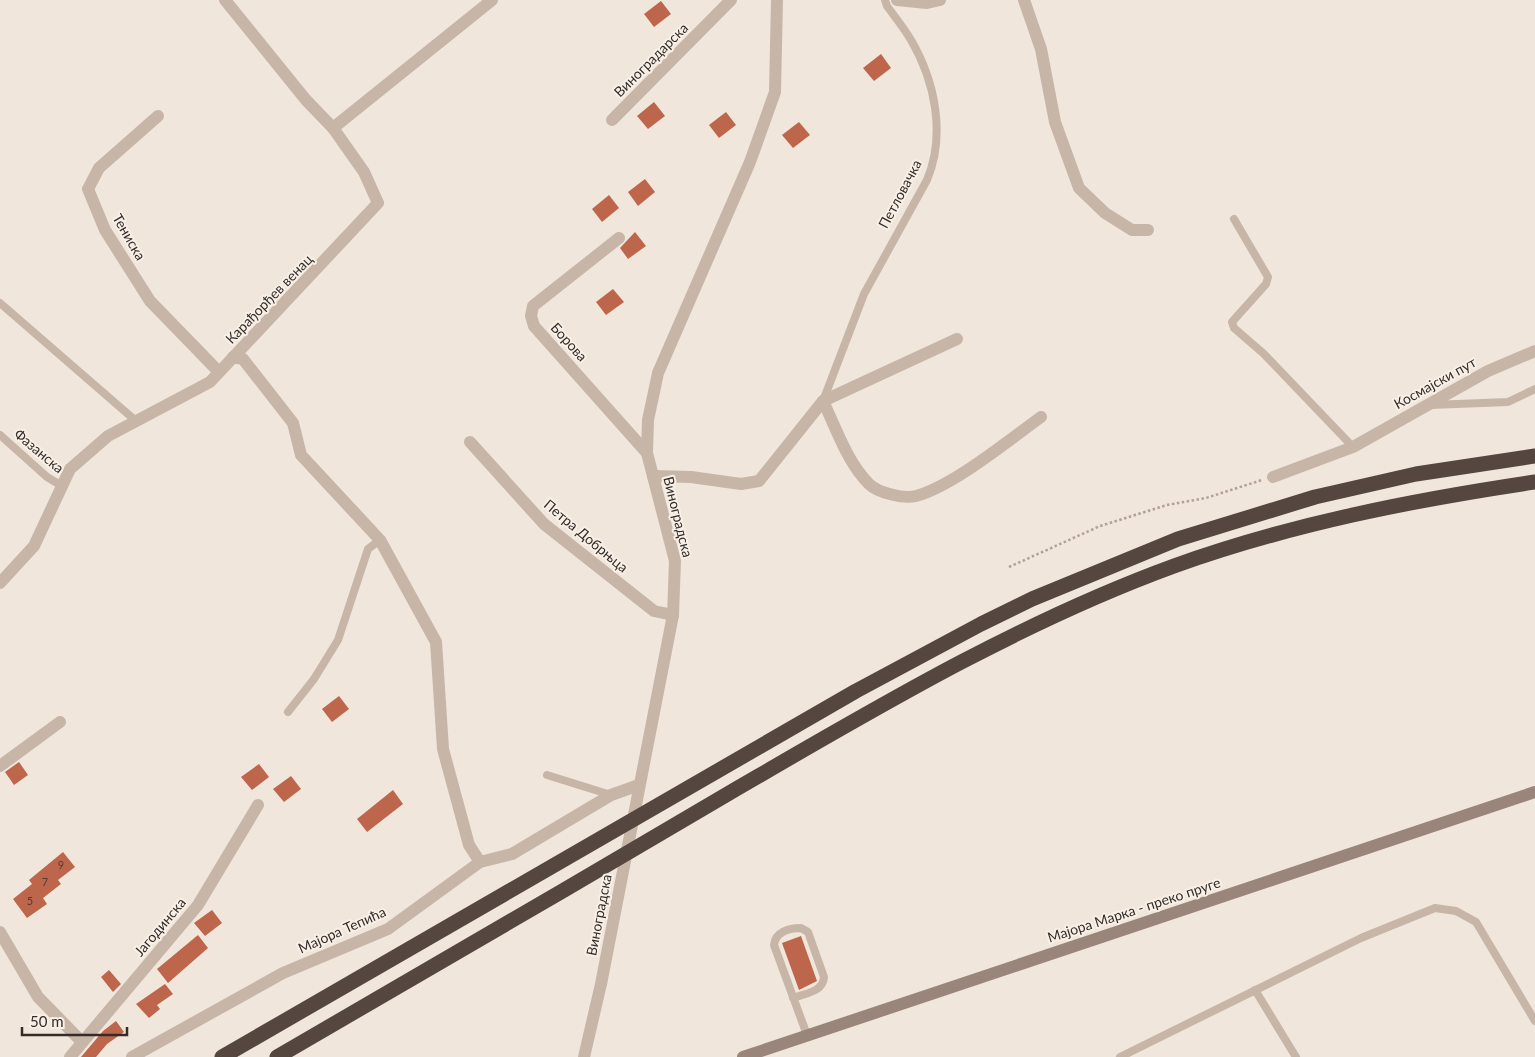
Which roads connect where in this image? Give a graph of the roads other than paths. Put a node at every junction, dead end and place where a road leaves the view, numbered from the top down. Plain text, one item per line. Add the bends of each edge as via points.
1 (225, 0) edge
2 (492, 0) edge
3 (731, 0) edge
4 (885, 0) edge
5 (897, 0) edge
6 (940, 0) edge
7 (1024, 0) edge
8 (778, 1) edge
9 (158, 116) dead end
10 (612, 120) dead end
11 (333, 128) junction
12 (1234, 219) dead end
13 (1148, 230) dead end
14 (619, 238) dead end
15 (0, 303) edge
16 (957, 339) dead end
17 (1535, 351) edge
18 (233, 357) junction
19 (219, 372) junction
20 (1535, 390) edge
21 (823, 401) junction
22 (1427, 405) junction
23 (1041, 417) dead end
24 (136, 421) junction
25 (0, 435) edge
26 (470, 442) dead end
27 (1353, 447) junction
28 (647, 453) junction
29 (1535, 456) edge
30 (653, 476) junction
31 (1273, 476) road end
32 (1535, 482) edge
33 (62, 486) junction
34 (380, 540) junction
35 (0, 583) edge
36 (673, 615) junction
37 (288, 712) dead end
38 (60, 722) dead end
39 (0, 766) edge
40 (547, 775) dead end
41 (639, 785) junction
42 (1535, 792) edge
43 (611, 795) junction
44 (258, 805) dead end
45 (480, 862) junction
46 (0, 932) edge
47 (1255, 990) junction
48 (794, 998) junction
49 (1535, 1021) edge
50 (807, 1035) junction
51 (82, 1042) junction
52 (70, 1057) edge
53 (132, 1057) edge
54 (222, 1057) edge
55 (277, 1057) edge
56 (584, 1057) edge
57 (743, 1057) edge
58 (1120, 1057) edge
59 (1296, 1057) edge

1 - 11 street, Карађорђев венац via 306,100
2 - 11 street
3 - 10 street, Виноградарска
4 - 21 lane, Петловачка via 912,40 927,76 936,108 938,134 934,164 864,294
5 - 6 street via 927,3
7 - 13 street via 1041,49 1055,122 1079,188 1106,213 1132,230
8 - 28 street, Виноградска via 775,92 750,162 658,373 648,420
9 - 19 street, Тениска via 99,168 88,189 105,230 150,301
11 - 18 street, Карађорђев венац via 364,172 378,203
12 - 27 lane via 1268,276 1266,284 1232,322 1234,328 1271,361
14 - 28 street, Борова via 533,306 531,316 534,326
15 - 24 lane
16 - 21 street, Петловачка
17 - 22 street, Космајски пут via 1488,371
18 - 19 street, Карађорђев венац
18 - 34 street via 243,359 293,423 301,455
19 - 24 street, Карађорђев венац via 210,382
20 - 22 lane via 1508,402
21 - 23 street via 852,460 870,485 889,494 915,496 953,479
21 - 30 street, Петловачка via 759,481 740,484
22 - 27 street, Космајски пут
24 - 33 street, Карађорђев венац via 108,436 70,469
25 - 33 lane, Фазанска via 47,477
26 - 36 street, Петра Добрњца via 544,524 654,611
27 - 31 street, Космајски пут
28 - 30 street, Виноградска
29 - 54 highway via 1416,474 1324,495 1212,527 1032,599 856,691
30 - 36 street, Виноградска via 675,561
32 - 55 highway via 1438,497 1318,523 1223,550 1147,577 1006,640 906,692
33 - 35 street, Карађорђев венац via 34,546
34 - 37 lane via 368,549 338,640 314,679
34 - 45 street via 436,642 443,749 469,845
36 - 41 street, Виноградска
38 - 39 street
40 - 43 lane
41 - 43 street, Мајора Тепића
41 - 56 street, Виноградска via 602,984
42 - 50 street, Мајора Марка - преко пруге
43 - 45 street, Мајора Тепића via 512,854
44 - 51 street, Јагодинска via 198,904
45 - 53 street, Мајора Тепића via 388,929 283,973
46 - 51 street via 38,997
47 - 49 lane via 1361,938 1435,908 1456,911 1476,922
47 - 58 lane
47 - 59 lane
48 - 48 lane via 818,989 824,982 808,932 801,928 785,930 774,941
48 - 50 lane
50 - 57 street, Мајора Марка - преко пруге
51 - 52 street, Јагодинска

